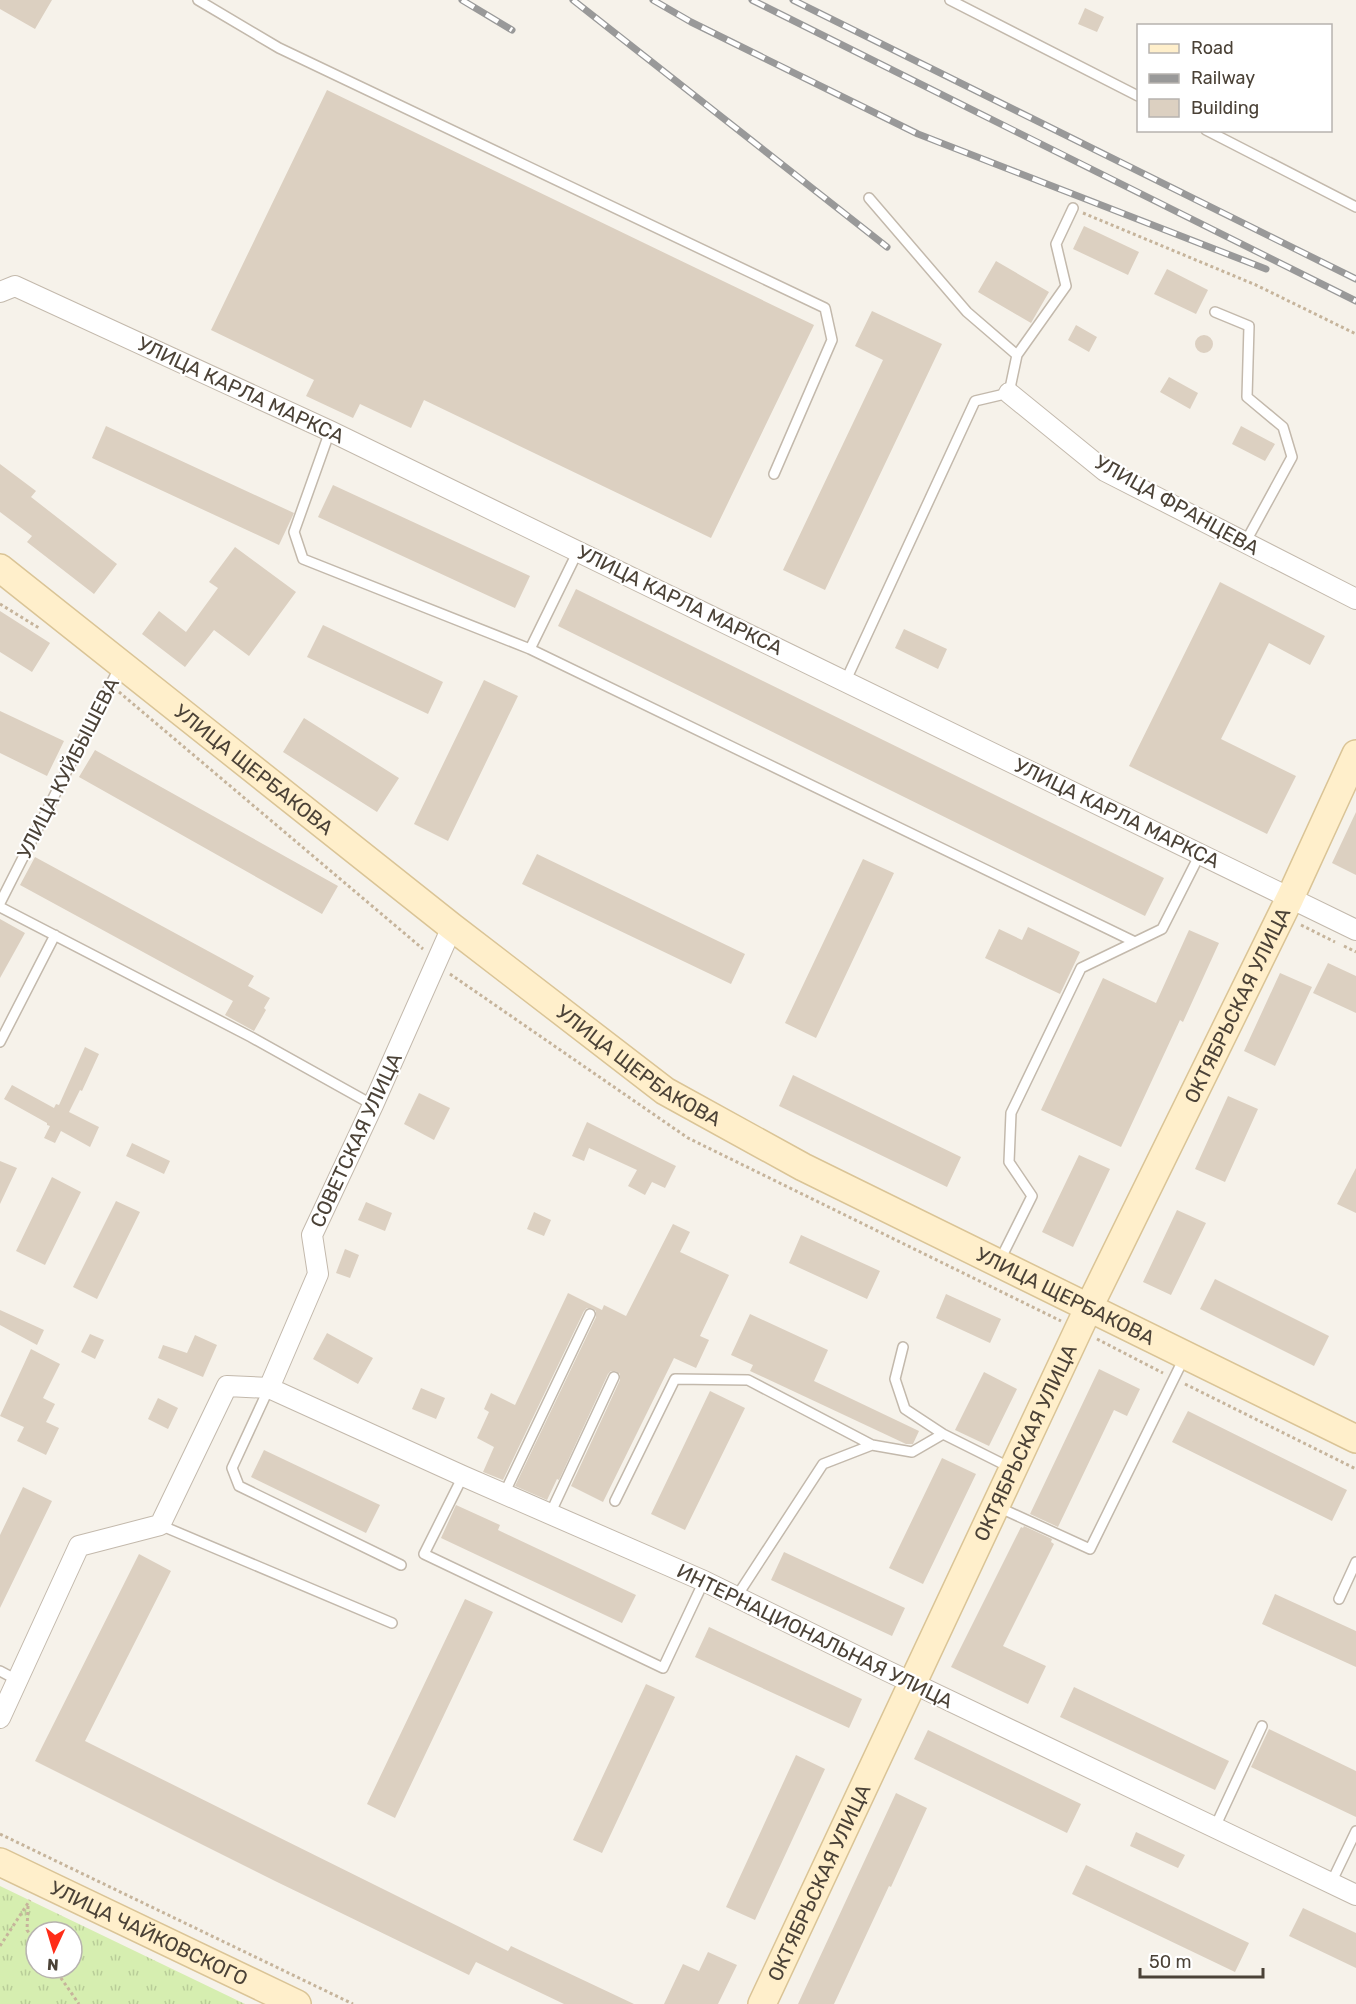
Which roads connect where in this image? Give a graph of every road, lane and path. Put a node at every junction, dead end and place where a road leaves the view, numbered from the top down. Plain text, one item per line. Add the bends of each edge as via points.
1 (198, 0) edge
2 (950, 0) edge
3 (1137, 95) edge
4 (1210, 132) edge
5 (869, 198) dead end
6 (1356, 207) edge
7 (1073, 208) joint
8 (0, 292) edge
9 (1215, 312) dead end
10 (1356, 334) edge
11 (1017, 355) junction
12 (1009, 393) junction
13 (330, 431) junction
14 (774, 474) dead end
15 (1245, 543) junction
16 (578, 551) junction
17 (0, 568) edge
18 (1356, 599) edge
19 (530, 649) junction
20 (121, 664) junction
21 (846, 680) junction
22 (1356, 754) edge
23 (1200, 854) junction
24 (1290, 898) junction
25 (0, 905) edge
26 (452, 927) junction
27 (1356, 930) edge
28 (55, 935) junction
29 (1135, 942) junction
30 (0, 1042) edge
31 (373, 1105) junction
32 (998, 1264) junction
33 (1088, 1309) junction
34 (590, 1314) dead end
35 (1096, 1339) dead end
36 (903, 1347) dead end
37 (1179, 1367) junction
38 (614, 1377) dead end
39 (270, 1388) junction
40 (943, 1434) junction
41 (1356, 1439) edge
42 (872, 1445) junction
43 (1013, 1469) junction
44 (1356, 1469) edge
45 (463, 1476) junction
46 (504, 1494) junction
47 (615, 1501) dead end
48 (996, 1506) junction
49 (550, 1514) junction
50 (160, 1525) junction
51 (1356, 1562) edge
52 (401, 1565) dead end
53 (704, 1581) junction
54 (737, 1596) junction
55 (1339, 1599) dead end
56 (392, 1623) dead end
57 (8, 1675) edge
58 (913, 1683) junction
59 (0, 1718) edge
60 (1262, 1726) dead end
61 (1215, 1827) junction
62 (1356, 1832) edge
63 (0, 1834) edge
64 (0, 1862) edge
65 (41, 1882) junction
66 (1331, 1883) junction
67 (1356, 1895) edge
68 (30, 1920) edge
69 (0, 1946) edge
70 (63, 1980) edge
71 (345, 2002) edge
72 (80, 2004) edge
73 (297, 2004) edge
74 (353, 2004) edge
75 (762, 2004) edge

1 - 14 lane via 279,48 825,308 832,340
2 - 3 lane
4 - 6 lane
5 - 11 lane via 967,312
7 - 10 path via 1256,285
7 - 11 lane via 1056,244 1066,286
8 - 13 street, УЛИЦА КАРЛА МАРКСА via 15,285
9 - 15 lane via 1249,326 1246,397 1283,427 1292,457
11 - 12 lane
12 - 15 street, УЛИЦА ФРАНЦЕВА via 1105,471
12 - 21 lane via 975,401
13 - 16 street, УЛИЦА КАРЛА МАРКСА
13 - 19 lane via 294,532 303,559
15 - 18 street, УЛИЦА ФРАНЦЕВА
16 - 19 lane
16 - 21 street, УЛИЦА КАРЛА МАРКСА
17 - 20 main road, УЛИЦА ЩЕРБАКОВА
19 - 29 lane
20 - 25 lane, УЛИЦА КУЙБЫШЕВА
20 - 26 main road, УЛИЦА ЩЕРБАКОВА
21 - 23 street, УЛИЦА КАРЛА МАРКСА
22 - 24 main road, ОКТЯБРЬСКАЯ УЛИЦА
23 - 24 street, УЛИЦА КАРЛА МАРКСА
23 - 29 lane via 1162,928
24 - 27 street, УЛИЦА КАРЛА МАРКСА
24 - 33 main road, ОКТЯБРЬСКАЯ УЛИЦА
25 - 28 lane
26 - 31 street, СОВЕТСКАЯ УЛИЦА
26 - 32 main road, УЛИЦА ЩЕРБАКОВА via 665,1091 803,1167
28 - 30 lane
28 - 31 lane
29 - 32 lane via 1081,968 1011,1113 1009,1162 1032,1196
31 - 39 street, СОВЕТСКАЯ УЛИЦА via 312,1235 318,1274
32 - 33 main road, УЛИЦА ЩЕРБАКОВА
33 - 37 main road, УЛИЦА ЩЕРБАКОВА
33 - 43 main road, ОКТЯБРЬСКАЯ УЛИЦА
34 - 46 lane
35 - 37 path
36 - 40 lane via 895,1379 904,1409
37 - 41 main road, УЛИЦА ЩЕРБАКОВА
37 - 44 path
37 - 48 lane via 1090,1549
38 - 49 lane
39 - 45 street, ИНТЕРНАЦИОНАЛЬНАЯ УЛИЦА
39 - 50 street via 227,1386
39 - 52 lane via 232,1468 239,1486
40 - 42 lane via 912,1452
40 - 43 lane
42 - 47 lane via 747,1380 675,1379
42 - 54 lane via 823,1464
43 - 48 main road, ОКТЯБРЬСКАЯ УЛИЦА
45 - 46 street, ИНТЕРНАЦИОНАЛЬНАЯ УЛИЦА
45 - 53 lane via 424,1554 663,1668
46 - 49 street, ИНТЕРНАЦИОНАЛЬНАЯ УЛИЦА
48 - 58 main road, ОКТЯБРЬСКАЯ УЛИЦА
49 - 53 street, ИНТЕРНАЦИОНАЛЬНАЯ УЛИЦА
50 - 56 lane
50 - 57 street via 79,1546
51 - 55 lane
53 - 54 street, ИНТЕРНАЦИОНАЛЬНАЯ УЛИЦА
54 - 58 street, ИНТЕРНАЦИОНАЛЬНАЯ УЛИЦА
57 - 59 street
58 - 61 street, ИНТЕРНАЦИОНАЛЬНАЯ УЛИЦА
58 - 75 main road, ОКТЯБРЬСКАЯ УЛИЦА
60 - 61 lane
61 - 66 street, ИНТЕРНАЦИОНАЛЬНАЯ УЛИЦА
62 - 66 lane
63 - 65 path
64 - 65 main road, УЛИЦА ЧАЙКОВСКОГО
65 - 68 path
65 - 69 path
65 - 71 path
65 - 73 main road, УЛИЦА ЧАЙКОВСКОГО
66 - 67 street, ИНТЕРНАЦИОНАЛЬНАЯ УЛИЦА
70 - 72 path
71 - 74 path

